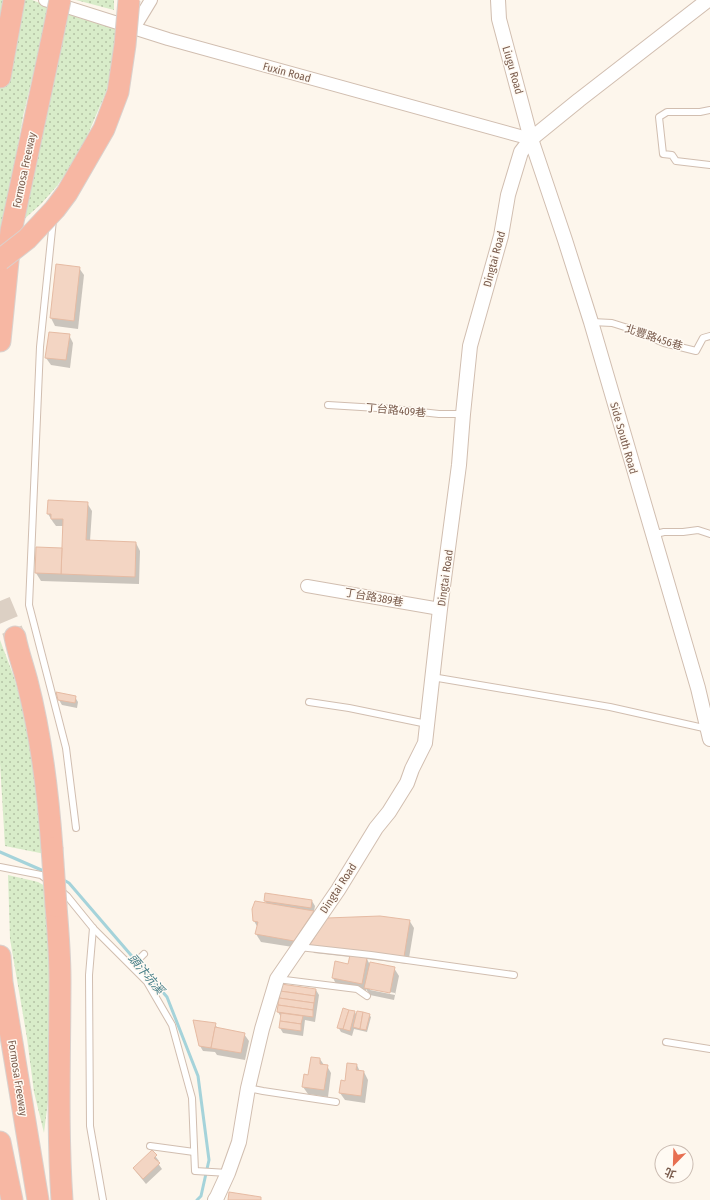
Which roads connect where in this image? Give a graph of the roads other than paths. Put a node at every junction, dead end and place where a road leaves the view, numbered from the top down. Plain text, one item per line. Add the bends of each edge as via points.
1 (14, 0) edge
2 (45, 0) edge
3 (60, 0) edge
4 (129, 0) edge
5 (151, 0) edge
6 (498, 0) edge
7 (708, 0) edge
8 (134, 28) junction
9 (0, 77) edge
10 (710, 110) edge
11 (531, 139) junction
12 (710, 165) edge
13 (0, 260) edge
14 (591, 322) junction
15 (710, 336) edge
16 (0, 341) edge
17 (328, 405) dead end
18 (463, 414) junction
19 (710, 534) edge
20 (652, 535) junction
21 (307, 586) dead end
22 (440, 609) junction
23 (15, 637) tunnel mouth
24 (432, 677) junction
25 (309, 702) dead end
26 (427, 724) junction
27 (709, 734) edge
28 (76, 828) dead end
29 (0, 867) edge
30 (93, 928) junction
31 (299, 947) junction
32 (144, 954) dead end
33 (0, 956) edge
34 (132, 966) junction
35 (514, 975) dead end
36 (277, 979) junction
37 (367, 996) dead end
38 (666, 1042) dead end
39 (710, 1049) edge
40 (248, 1088) junction
41 (336, 1102) dead end
42 (0, 1142) edge
43 (150, 1146) dead end
44 (194, 1152) junction
45 (228, 1173) junction
46 (217, 1199) edge
47 (12, 1200) edge
48 (38, 1200) edge
49 (62, 1200) edge
50 (102, 1200) edge

1 - 9 highway
2 - 8 street, Fuxin Road
3 - 16 highway, Formosa Freeway, bridge via 12,232
4 - 13 highway, bridge via 118,92 104,129 67,193 27,239
5 - 8 street
6 - 11 street, Liugu Road via 501,26
7 - 11 street, Dingtai Road
8 - 11 street, Fuxin Road
8 - 28 lane via 126,64 93,152 62,190 53,214 40,347 29,605 66,748
10 - 12 lane via 667,112 659,117 663,154 672,155 676,161
11 - 14 street, Side South Road
11 - 18 street, Dingtai Road via 520,152 508,195 501,236 470,346
14 - 15 lane, 北豐路456巷 via 631,329 664,343 696,351 703,338
14 - 20 street, Side South Road
17 - 18 lane, 丁台路409巷
18 - 22 street, Dingtai Road via 459,472
19 - 20 lane via 698,530
20 - 27 street, Side South Road via 698,688
21 - 22 street, 丁台路389巷
22 - 24 street, Dingtai Road
23 - 49 highway, bridge via 38,733 49,806 60,977 58,1110
24 - 26 street, Dingtai Road
24 - 27 lane via 610,707
25 - 26 lane
26 - 31 street, Dingtai Road via 425,743 407,783
29 - 30 lane via 41,875 67,896
30 - 34 lane
30 - 50 lane via 89,975 90,1126
31 - 35 lane
31 - 36 street, Dingtai Road
32 - 34 lane
33 - 48 highway, Formosa Freeway via 2,982
34 - 44 lane via 147,982 172,1025 192,1098
36 - 37 lane via 357,989
36 - 40 street, Dingtai Road
38 - 39 lane
40 - 41 lane
40 - 45 street, Dingtai Road via 239,1142
42 - 47 highway
43 - 44 lane
44 - 45 lane via 195,1171
45 - 46 street, Dingtai Road

